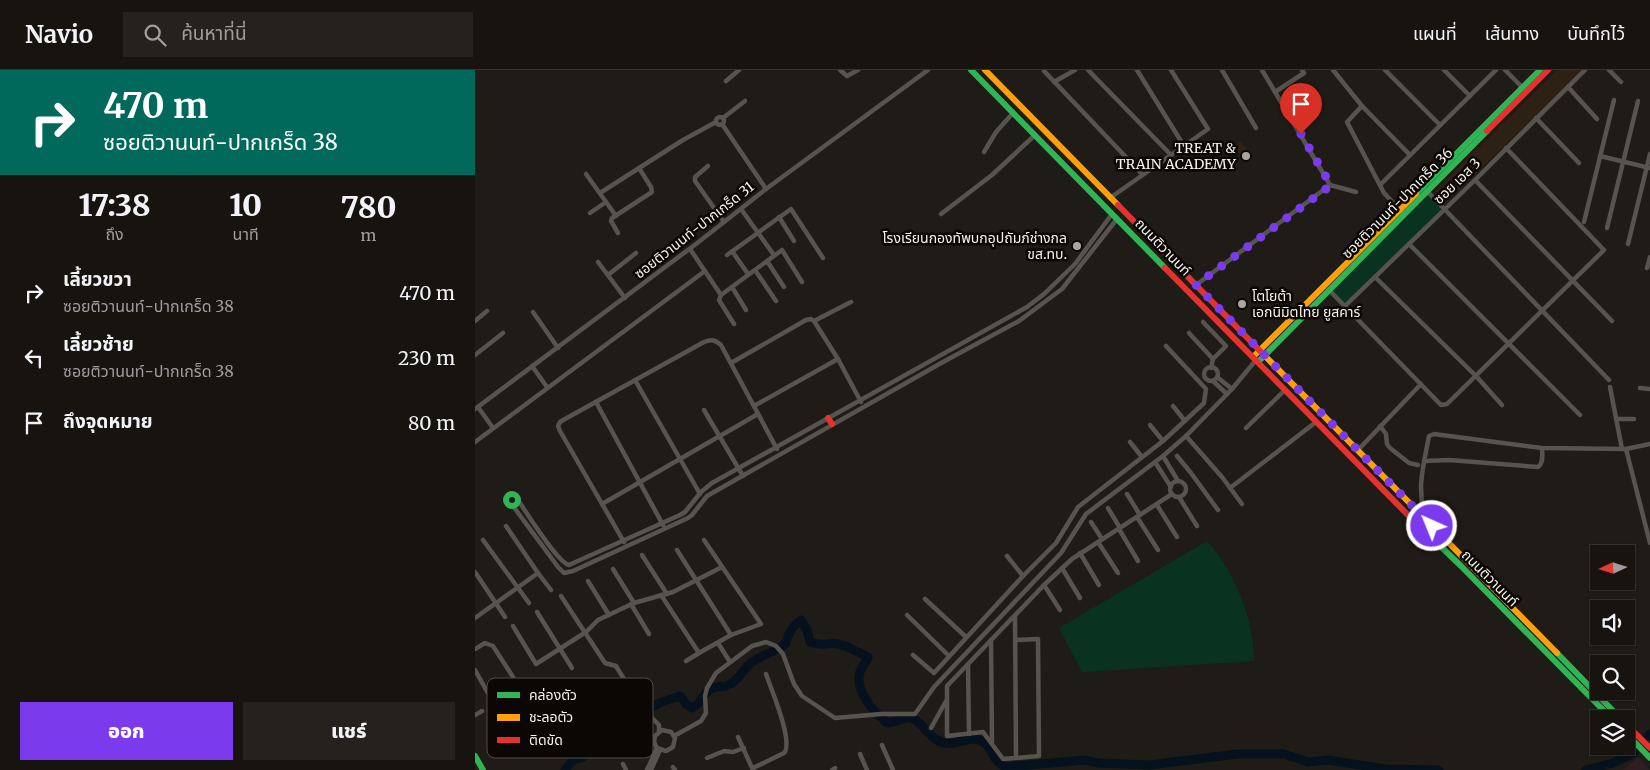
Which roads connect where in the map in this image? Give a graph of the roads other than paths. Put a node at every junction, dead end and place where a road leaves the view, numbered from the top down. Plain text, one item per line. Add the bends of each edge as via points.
1 (739, 70) edge
2 (840, 70) edge
3 (858, 70) edge
4 (928, 70) edge
5 (971, 70) edge
6 (1075, 70) edge
7 (1088, 70) edge
8 (1137, 70) edge
9 (1171, 70) edge
10 (1223, 70) edge
11 (1262, 70) edge
12 (1302, 70) edge
13 (1333, 70) edge
14 (1385, 70) edge
15 (1444, 70) edge
16 (1496, 70) edge
17 (1505, 70) edge
18 (1540, 70) edge
19 (1548, 70) edge
20 (1585, 70) edge
21 (1609, 70) edge
22 (989, 71) edge
23 (1044, 71) dead end
24 (920, 72) edge
25 (726, 81) dead end
26 (1054, 82) junction
27 (1621, 82) dead end
28 (1568, 87) junction
29 (1524, 89) junction
30 (1275, 92) junction
31 (1470, 96) junction
32 (1614, 100) dead end
33 (745, 101) dead end
34 (1638, 101) dead end
35 (1362, 106) junction
36 (1013, 113) junction
37 (1537, 118) junction
38 (1597, 119) dead end
39 (719, 123) junction
40 (1440, 125) junction
41 (1256, 128) dead end
42 (1035, 135) junction
43 (1184, 146) junction
44 (1506, 148) junction
45 (984, 152) dead end
46 (1650, 154) edge
47 (1171, 155) junction
48 (1410, 155) junction
49 (1600, 156) junction
50 (1623, 162) junction
51 (1579, 163) dead end
52 (708, 166) dead end
53 (639, 168) junction
54 (1648, 168) edge
55 (586, 174) dead end
56 (1142, 174) junction
57 (1475, 180) junction
58 (1330, 185) junction
59 (1380, 185) junction
60 (766, 189) junction
61 (1425, 189) junction
62 (1356, 192) dead end
63 (600, 193) junction
64 (1110, 198) junction
65 (606, 202) junction
66 (1118, 205) junction
67 (741, 209) junction
68 (1444, 209) junction
69 (1402, 212) junction
70 (590, 213) dead end
71 (941, 214) dead end
72 (1113, 215) junction
73 (615, 216) junction
74 (779, 217) junction
75 (724, 222) junction
76 (1584, 222) dead end
77 (1607, 228) dead end
78 (759, 232) junction
79 (618, 233) dead end
80 (795, 242) dead end
81 (1409, 244) junction
82 (1628, 244) dead end
83 (690, 248) junction
84 (636, 253) dead end
85 (774, 255) junction
86 (1650, 257) edge
87 (823, 258) dead end
88 (598, 262) dead end
89 (767, 262) junction
90 (1647, 268) dead end
91 (755, 270) junction
92 (705, 271) junction
93 (749, 274) junction
94 (608, 275) junction
95 (1375, 277) junction
96 (1573, 280) junction
97 (802, 282) dead end
98 (1196, 285) junction
99 (732, 287) junction
100 (784, 287) dead end
101 (1326, 287) junction
102 (721, 295) junction
103 (625, 298) junction
104 (777, 301) dead end
105 (851, 302) dead end
106 (1345, 306) junction
107 (746, 310) dead end
108 (487, 311) dead end
109 (1542, 311) junction
110 (533, 312) dead end
111 (475, 321) edge
112 (814, 321) junction
113 (1612, 321) dead end
114 (1203, 322) dead end
115 (734, 324) dead end
116 (1189, 333) dead end
117 (503, 334) dead end
118 (1509, 343) junction
119 (1166, 346) dead end
120 (558, 348) junction
121 (1263, 352) junction
122 (475, 355) edge
123 (838, 359) junction
124 (1213, 359) junction
125 (1256, 360) junction
126 (731, 363) junction
127 (532, 366) junction
128 (1211, 368) junction
129 (1476, 376) junction
130 (1217, 377) junction
131 (635, 380) junction
132 (1207, 380) junction
133 (1609, 380) dead end
134 (1213, 381) junction
135 (1421, 384) junction
136 (547, 387) junction
137 (1610, 387) dead end
138 (1205, 388) junction
139 (1640, 388) dead end
140 (1231, 389) junction
141 (1650, 389) edge
142 (1285, 390) junction
143 (1227, 394) junction
144 (860, 400) junction
145 (595, 402) junction
146 (1502, 405) dead end
147 (754, 406) junction
148 (1173, 406) dead end
149 (863, 407) junction
150 (477, 408) edge
151 (703, 410) dead end
152 (758, 414) junction
153 (1580, 415) dead end
154 (1616, 419) junction
155 (1634, 419) dead end
156 (830, 421) junction
157 (1185, 421) junction
158 (1317, 422) junction
159 (1150, 425) dead end
160 (1381, 426) junction
161 (493, 428) junction
162 (1246, 428) dead end
163 (1187, 436) junction
164 (720, 437) junction
165 (1163, 441) junction
166 (475, 442) edge
167 (1130, 442) dead end
168 (1650, 444) edge
169 (777, 448) junction
170 (1542, 448) junction
171 (1624, 449) junction
172 (1358, 450) junction
173 (779, 455) junction
174 (1163, 456) junction
175 (1177, 456) dead end
176 (1142, 457) junction
177 (680, 458) junction
178 (1424, 461) junction
179 (1155, 462) junction
180 (1418, 465) dead end
181 (738, 469) junction
182 (743, 476) junction
183 (1195, 479) junction
184 (639, 481) junction
185 (1178, 481) junction
186 (1185, 486) junction
187 (1171, 487) junction
188 (1230, 488) junction
189 (700, 493) junction
190 (1127, 494) dead end
191 (1172, 494) junction
192 (1179, 497) junction
193 (705, 499) junction
194 (602, 504) junction
195 (1242, 504) dead end
196 (1157, 505) junction
197 (1108, 508) dead end
198 (1218, 510) dead end
199 (1420, 513) junction
200 (1139, 516) junction
201 (1091, 522) dead end
202 (506, 526) dead end
203 (664, 526) junction
204 (1197, 526) dead end
205 (1120, 529) junction
206 (1177, 536) dead end
207 (483, 540) dead end
208 (704, 540) dead end
209 (1100, 540) junction
210 (624, 543) junction
211 (1650, 543) edge
212 (677, 550) dead end
213 (1158, 550) dead end
214 (1080, 553) junction
215 (642, 555) dead end
216 (1007, 556) dead end
217 (1138, 561) dead end
218 (1467, 566) junction
219 (722, 567) junction
220 (1062, 568) junction
221 (613, 569) dead end
222 (475, 572) edge
223 (537, 573) junction
224 (1118, 573) dead end
225 (1023, 576) junction
226 (696, 580) junction
227 (588, 581) dead end
228 (1044, 585) junction
229 (1099, 585) dead end
230 (518, 586) junction
231 (551, 590) dead end
232 (664, 594) junction
233 (561, 596) dead end
234 (1080, 598) dead end
235 (925, 599) dead end
236 (529, 602) dead end
237 (495, 603) junction
238 (632, 603) junction
239 (1061, 610) dead end
240 (537, 612) dead end
241 (609, 615) junction
242 (907, 615) dead end
243 (1015, 616) junction
244 (505, 617) dead end
245 (475, 618) edge
246 (513, 626) dead end
247 (586, 632) junction
248 (649, 634) dead end
249 (731, 635) junction
250 (965, 637) junction
251 (991, 640) junction
252 (1015, 640) junction
253 (718, 643) junction
254 (560, 648) junction
255 (475, 649) edge
256 (699, 653) junction
257 (913, 654) dead end
258 (949, 656) junction
259 (686, 661) dead end
260 (730, 662) junction
261 (968, 665) junction
262 (571, 668) dead end
263 (475, 670) edge
264 (766, 674) dead end
265 (513, 677) dead end
266 (625, 678) edge
267 (487, 691) edge
268 (947, 700) junction
269 (1603, 710) edge
270 (1612, 710) edge
271 (482, 711) dead end
272 (475, 715) edge
273 (653, 718) edge
274 (931, 728) dead end
275 (659, 731) junction
276 (1635, 733) edge
277 (969, 734) junction
278 (674, 736) junction
279 (738, 737) dead end
280 (1635, 743) edge
281 (992, 744) junction
282 (882, 745) dead end
283 (743, 748) junction
284 (1650, 748) edge
285 (658, 749) junction
286 (860, 754) dead end
287 (475, 756) edge
288 (707, 758) dead end
289 (1016, 758) junction
290 (1650, 758) edge
291 (623, 764) dead end
292 (753, 769) edge
293 (483, 770) edge
294 (626, 770) edge
295 (647, 770) edge
296 (651, 770) edge
297 (867, 770) edge
298 (893, 770) edge

1 - 25 street
2 - 3 street via 847,76
4 - 24 street, ซอยติวานนท์-ปากเกร็ด 31
5 - 36 main road, ถนนติวานนท์
6 - 26 street
7 - 47 street
8 - 43 street
9 - 43 street via 1209,129
10 - 41 street
11 - 30 street
12 - 30 street via 1304,74
13 - 35 street
14 - 40 street
15 - 31 street
16 - 31 street
17 - 29 street
18 - 29 main road, ซอยติวานนท์-ปากเกร็ด 36
19 - 29 main road, ซอยติวานนท์-ปากเกร็ด 36
20 - 28 street, ซอย เอส 3
21 - 27 street
22 - 64 main road, ถนนติวานนท์
23 - 26 street
24 - 60 street, ซอยติวานนท์-ปากเกร็ด 31
26 - 56 street
28 - 37 street, ซอย เอส 3
28 - 38 street
29 - 61 main road, ซอยติวานนท์-ปากเกร็ด 36
30 - 58 street
31 - 40 street
32 - 49 street
33 - 39 street via 723,118 717,117
34 - 50 street
35 - 48 street
35 - 59 street via 1347,122
36 - 42 main road, ถนนติวานนท์
36 - 45 street
37 - 44 street, ซอย เอส 3
37 - 51 street
39 - 53 street via 683,140
39 - 60 street
40 - 48 street
42 - 71 street via 993,175
42 - 72 main road, ถนนติวานนท์
43 - 47 street
44 - 57 street, ซอย เอส 3
44 - 96 street via 1603,250
46 - 54 street
47 - 56 street
48 - 59 street
49 - 50 street
49 - 76 street
50 - 54 street
50 - 77 street
52 - 75 street via 695,177 695,181
53 - 63 street
53 - 73 street via 652,192
54 - 82 street
55 - 63 street
56 - 64 street
57 - 68 street, ซอย เอส 3
57 - 96 street
58 - 62 street
58 - 98 street
59 - 69 street
60 - 67 street, ซอยติวานนท์-ปากเกร็ด 31
61 - 68 street
61 - 69 main road, ซอยติวานนท์-ปากเกร็ด 36
63 - 65 street
64 - 66 main road, ถนนติวานนท์
65 - 70 street
65 - 73 street
66 - 72 main road
66 - 98 main road, ถนนติวานนท์
67 - 75 street, ซอยติวานนท์-ปากเกร็ด 31
67 - 78 street
68 - 81 street, ซอย เอส 3
68 - 109 street
69 - 101 main road, ซอยติวานนท์-ปากเกร็ด 36
72 - 125 main road, ถนนติวานนท์
72 - 144 street via 1075,264 1027,307
72 - 149 street via 1061,289 1035,309 1019,321
73 - 79 street via 611,221
74 - 78 street
74 - 80 street
74 - 87 street via 791,208
75 - 83 street, ซอยติวานนท์-ปากเกร็ด 31
78 - 85 street
78 - 93 street via 729,253
81 - 95 street, ซอย เอส 3
81 - 118 street
83 - 92 street
83 - 103 street, ซอยติวานนท์-ปากเกร็ด 31
84 - 94 street
85 - 89 street
85 - 97 street via 782,250
86 - 90 street
88 - 94 street
89 - 91 street
89 - 100 street
91 - 93 street
91 - 104 street
92 - 102 street
92 - 136 street
93 - 99 street
94 - 103 street
95 - 106 street, ซอย เอส 3
95 - 129 street
96 - 109 street
96 - 113 street
98 - 121 main road, ถนนติวานนท์
99 - 102 street
99 - 107 street
101 - 106 street
101 - 121 main road, ซอยติวานนท์-ปากเกร็ด 36
102 - 115 street via 719,300
103 - 120 street, ซอยติวานนท์-ปากเกร็ด 31
105 - 112 street
106 - 135 street
108 - 111 street
109 - 118 street
109 - 133 street
110 - 120 street
112 - 123 street
112 - 126 street via 806,320
114 - 124 street via 1226,346
116 - 124 street
117 - 122 street
118 - 129 street
118 - 153 street
119 - 138 street
120 - 127 street, ซอยติวานนท์-ปากเกร็ด 31
121 - 125 main road, ซอยติวานนท์-ปากเกร็ด 36
121 - 172 main road, ถนนติวานนท์
123 - 144 street
123 - 147 street
124 - 128 street
125 - 140 street
125 - 142 main road, ถนนติวานนท์
126 - 131 street via 721,345 710,340
126 - 147 street
127 - 136 street
127 - 150 street, ซอยติวานนท์-ปากเกร็ด 31
128 - 130 street via 1217,371
128 - 132 street via 1205,372
129 - 135 street via 1447,404 1441,405
129 - 146 street
130 - 134 street
130 - 140 street
131 - 145 street
131 - 177 street
132 - 134 street
132 - 138 street
134 - 143 street
135 - 160 street
136 - 161 street
137 - 154 street
138 - 157 street via 1204,403
139 - 141 street
140 - 143 street
142 - 158 main road, ถนนติวานนท์
142 - 162 street
143 - 163 street
144 - 149 street
144 - 156 street
145 - 184 street
145 - 194 street via 560,422 559,426
147 - 152 street
148 - 157 street
149 - 156 street
150 - 161 street
151 - 164 street
152 - 164 street
152 - 169 street
154 - 155 street
154 - 171 street
156 - 169 street
156 - 173 street
157 - 165 street
158 - 188 street
158 - 218 main road, ถนนติวานนท์ via 1401,508
159 - 165 street
160 - 172 street
160 - 180 street via 1390,448 1409,463
161 - 166 street
163 - 174 street
163 - 188 street
164 - 177 street
164 - 181 street
165 - 176 street
167 - 176 street
168 - 171 street
169 - 173 street
169 - 181 street
170 - 171 street
170 - 178 street via 1542,460 1538,466
170 - 178 street via 1434,434 1429,436
171 - 211 street
172 - 199 main road, ถนนติวานนท์
173 - 182 street
174 - 179 street
174 - 185 street
175 - 183 street
176 - 225 street via 1078,507 1056,543
177 - 184 street
177 - 189 street
178 - 199 street
179 - 187 street
179 - 260 street via 1086,514 1061,553 934,687 915,714 835,718 802,696 783,654 766,642 752,646
181 - 182 street
181 - 189 street
182 - 193 street
183 - 186 street
183 - 198 street
184 - 194 street
184 - 203 street
185 - 186 street
185 - 187 street
186 - 192 street via 1185,493
187 - 191 street
188 - 195 street
189 - 193 street
189 - 203 street via 685,512
190 - 200 street
191 - 192 street
191 - 196 street
192 - 204 street
193 - 203 street via 692,515
194 - 210 street
196 - 200 street
196 - 206 street
197 - 205 street
199 - 218 main road, ถนนติวานนท์
200 - 205 street
200 - 213 street
201 - 209 street
202 - 223 street
203 - 210 street
205 - 209 street
205 - 217 street
207 - 230 street
208 - 219 street
209 - 214 street
209 - 224 street
210 - 210 street via 575,563 564,564 516,503 564,572 573,571
212 - 226 street
214 - 220 street
214 - 229 street
215 - 232 street
216 - 225 street
218 - 269 main road, ถนนติวานนท์
218 - 270 main road, ถนนติวานนท์
219 - 226 street
219 - 249 street via 761,624
220 - 228 street
220 - 234 street
221 - 238 street
222 - 237 street
223 - 230 street
223 - 231 street
225 - 250 street
226 - 232 street
226 - 249 street
227 - 241 street
228 - 239 street
228 - 243 street
230 - 236 street
230 - 237 street
232 - 238 street
232 - 256 street
233 - 247 street
235 - 250 street
237 - 244 street
237 - 245 street
238 - 241 street
238 - 248 street
240 - 254 street
241 - 247 street via 598,620
242 - 258 street
243 - 251 street
243 - 252 street
246 - 254 street via 537,664
247 - 254 street
247 - 266 street via 605,663 617,666
249 - 253 street
250 - 258 street
251 - 261 street
251 - 281 street
252 - 289 street
252 - 289 street via 1038,639 1039,648 1039,756
253 - 256 street
253 - 260 street
254 - 262 street
255 - 265 street via 485,643 493,646
256 - 259 street
257 - 258 street via 934,673
260 - 278 street via 716,673 707,688 706,713 701,721
261 - 268 street via 947,686
261 - 277 street
263 - 267 street
264 - 292 street via 787,736 787,749
268 - 274 street
268 - 277 street via 947,736
271 - 272 street
273 - 275 street via 659,725
275 - 278 street via 666,730
275 - 285 street via 654,739
276 - 284 main road
277 - 281 street via 983,732
278 - 285 street via 673,747 666,751
279 - 283 street
280 - 290 main road
281 - 289 street via 1003,758
282 - 298 street
283 - 288 street
283 - 292 street
285 - 295 street
285 - 296 street
286 - 297 street
287 - 293 main road
291 - 294 street

